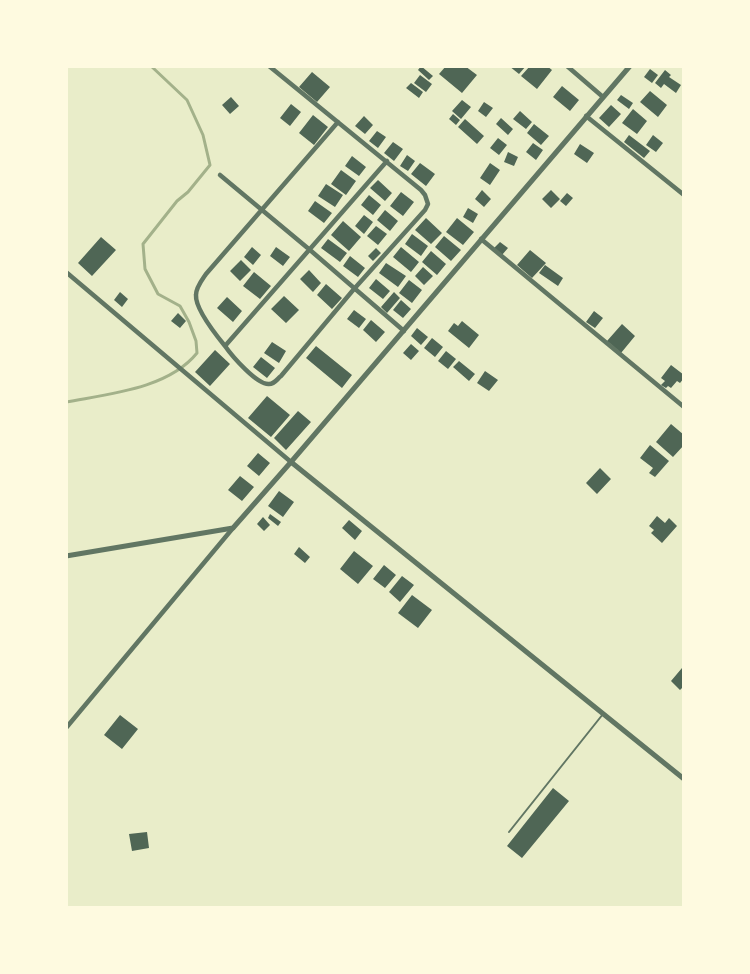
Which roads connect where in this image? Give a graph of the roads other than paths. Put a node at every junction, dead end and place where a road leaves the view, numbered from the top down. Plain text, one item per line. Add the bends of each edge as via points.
1 (269, 66) edge
2 (567, 66) edge
3 (630, 66) edge
4 (603, 97) junction
5 (586, 116) junction
6 (338, 122) junction
7 (387, 161) junction
8 (220, 175) dead end
9 (684, 195) edge
10 (262, 210) junction
11 (481, 239) junction
12 (310, 250) junction
13 (66, 272) edge
14 (354, 289) junction
15 (404, 331) junction
16 (225, 346) junction
17 (684, 407) edge
18 (291, 462) junction
19 (233, 528) junction
20 (66, 556) edge
21 (603, 714) junction
22 (66, 728) edge
23 (684, 779) edge
24 (509, 832) dead end

1 - 6 street
2 - 4 street
3 - 4 street
4 - 5 street
5 - 9 street
5 - 11 street
6 - 7 street
6 - 10 street
7 - 12 street
7 - 14 street via 422,190 428,204
8 - 10 street
10 - 12 street
10 - 16 street via 206,274 196,293 207,324
11 - 15 street
11 - 17 street
12 - 14 street
12 - 16 street
13 - 18 street
14 - 15 street
14 - 16 street via 274,383 261,382
15 - 18 street
18 - 19 street
18 - 21 street
19 - 20 street
19 - 22 street
21 - 23 street
21 - 24 lane

